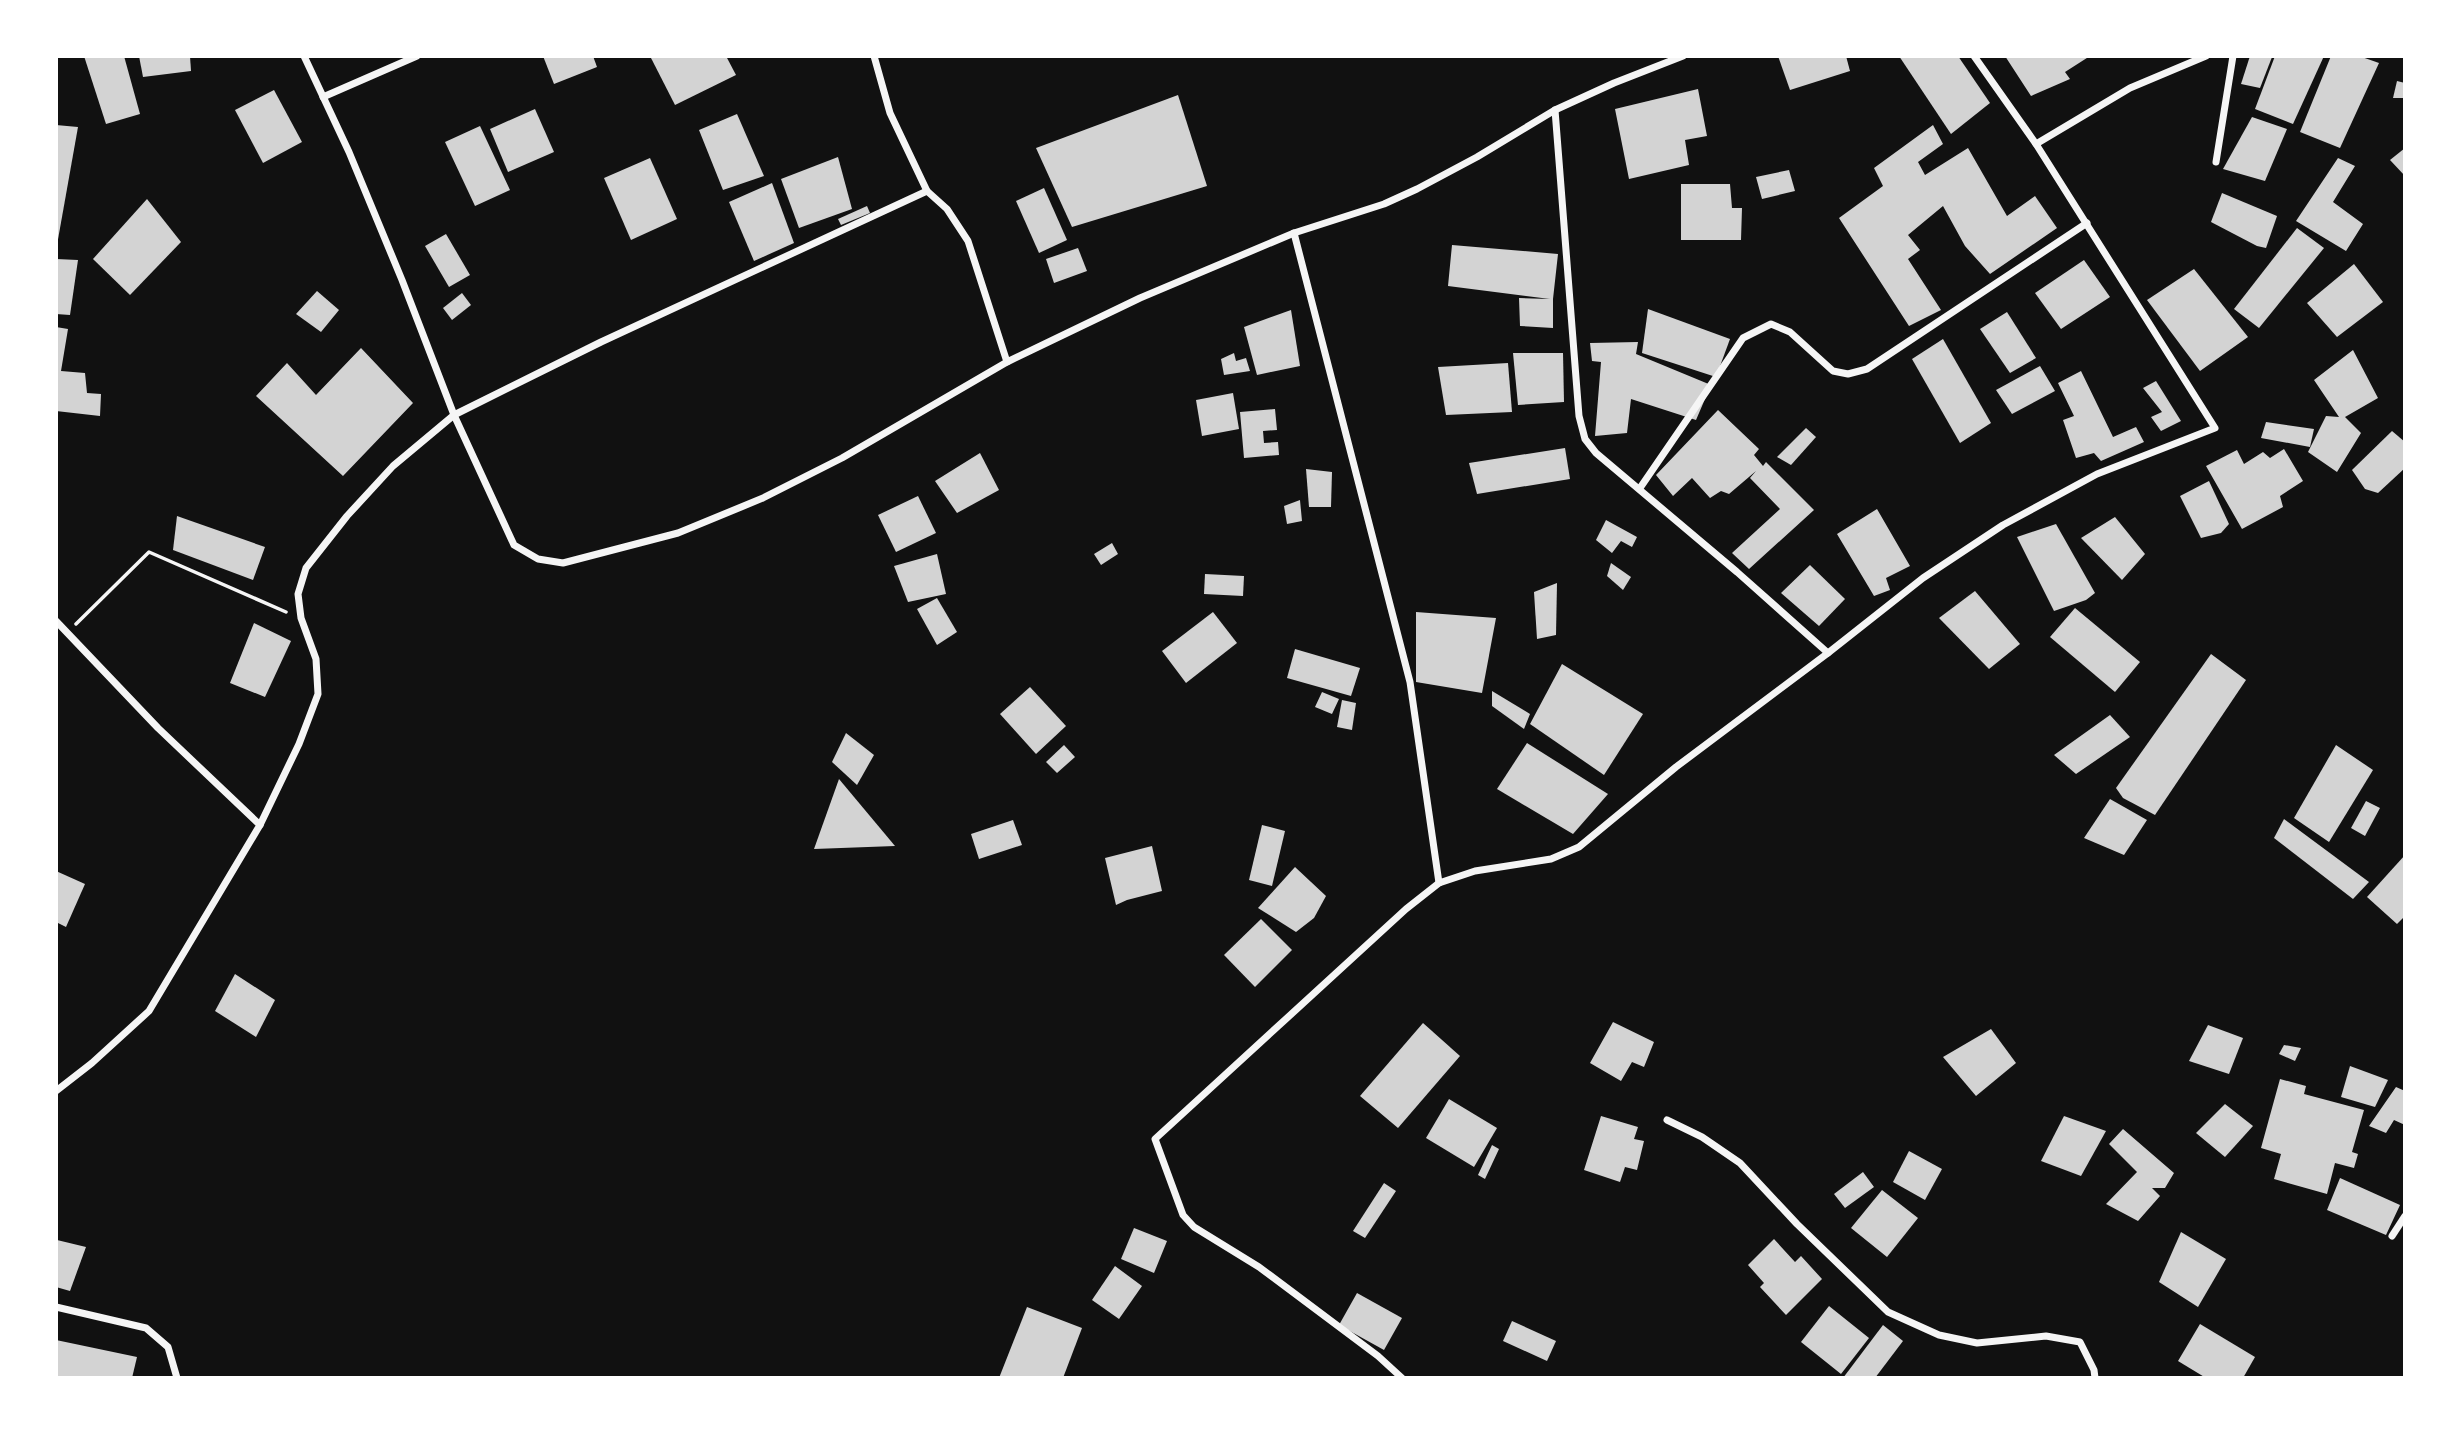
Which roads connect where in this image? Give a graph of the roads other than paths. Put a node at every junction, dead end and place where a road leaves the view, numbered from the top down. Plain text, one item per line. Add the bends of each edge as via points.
1 (304, 56) edge
2 (417, 56) edge
3 (873, 56) edge
4 (1684, 56) edge
5 (1974, 56) edge
6 (2206, 56) edge
7 (2233, 56) edge
8 (323, 97) junction
9 (1555, 110) junction
10 (2036, 144) junction
11 (2216, 162) dead end
12 (927, 191) junction
13 (2087, 223) junction
14 (1294, 233) junction
15 (1007, 362) junction
16 (454, 415) junction
17 (1640, 488) junction
18 (56, 621) edge
19 (1828, 653) junction
20 (260, 825) junction
21 (1439, 883) junction
22 (56, 1091) edge
23 (1667, 1120) dead end
24 (2405, 1216) edge
25 (2392, 1236) dead end
26 (56, 1307) edge
27 (177, 1378) edge
28 (1402, 1378) edge
29 (2095, 1378) edge

1 - 8 street
2 - 8 street
3 - 12 street via 890,113
4 - 9 street
5 - 10 street
6 - 10 street via 2130,88
7 - 11 street
8 - 16 street via 402,279
9 - 14 street via 1418,189
9 - 17 street via 1585,439
10 - 13 street
12 - 15 street via 947,209 968,241
12 - 16 street
13 - 17 street via 1867,369 1848,374 1833,371 1790,332 1772,324 1743,338
13 - 19 street via 2215,428 2097,474 2003,525 1923,578
14 - 15 street via 1140,298
14 - 21 street via 1410,682
15 - 16 street via 842,458 762,498 678,533 563,563 538,559 514,545
16 - 20 street via 393,466 306,568 298,594 301,618 316,659 318,694
17 - 19 street
18 - 20 street via 158,728
19 - 21 street via 1579,847 1551,859 1475,871
20 - 22 street via 149,1011
21 - 28 street via 1155,1139 1183,1215 1194,1227 1259,1267
23 - 29 street via 1702,1136 1741,1163 1888,1312 1939,1335 1977,1343 2046,1336 2080,1342
24 - 25 street
26 - 27 street via 146,1328 168,1347

